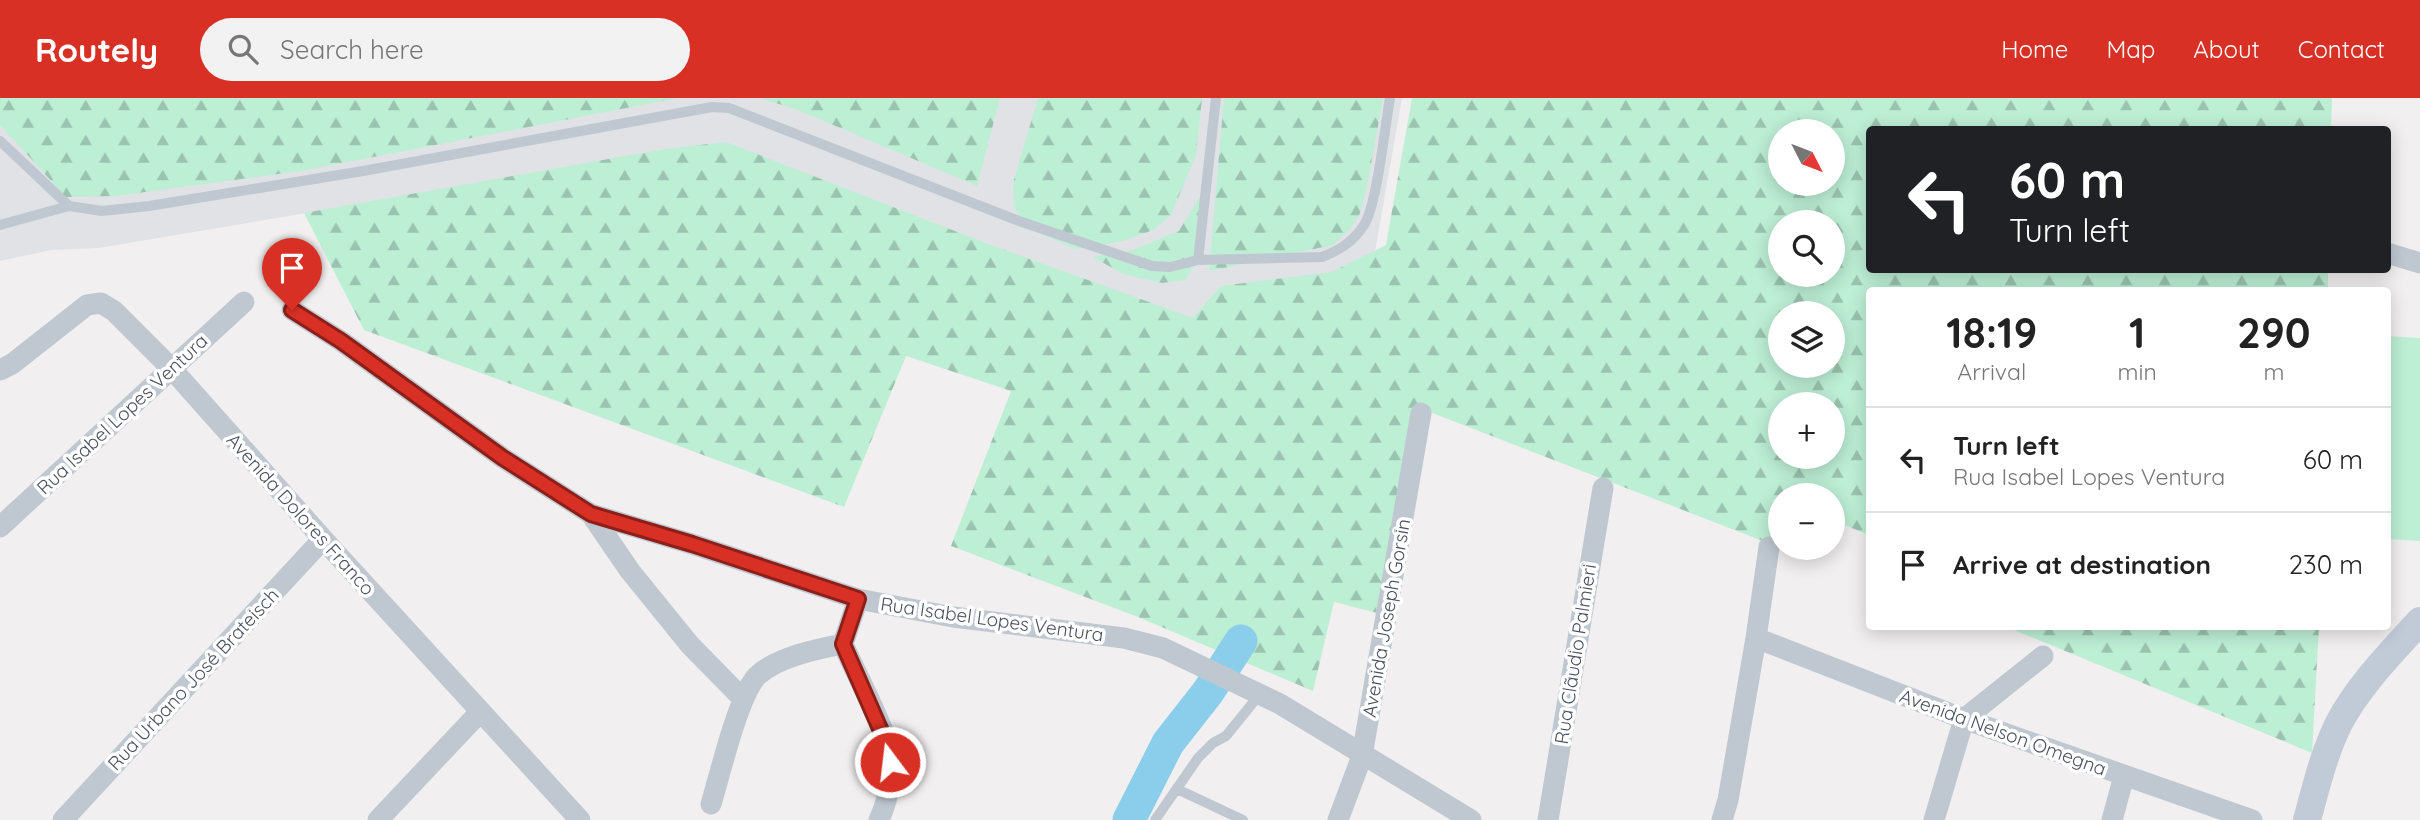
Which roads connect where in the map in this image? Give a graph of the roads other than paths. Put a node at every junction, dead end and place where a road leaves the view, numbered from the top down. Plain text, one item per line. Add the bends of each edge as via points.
1 (1216, 98) edge
2 (1390, 98) edge
3 (0, 141) edge
4 (69, 206) junction
5 (0, 225) edge
6 (2391, 254) edge
7 (1198, 260) junction
8 (2420, 263) edge
9 (244, 302) dead end
10 (292, 310) dead end
11 (171, 368) junction
12 (0, 370) edge
13 (1421, 413) dead end
14 (1603, 488) dead end
15 (591, 514) junction
16 (2, 523) edge
17 (323, 539) junction
18 (1768, 554) edge
19 (858, 599) junction
20 (2420, 621) edge
21 (1756, 638) junction
22 (843, 644) junction
23 (2043, 656) dead end
24 (1251, 689) junction
25 (743, 699) junction
26 (480, 712) junction
27 (1964, 719) junction
28 (1362, 756) junction
29 (2124, 776) junction
30 (1177, 789) junction
31 (711, 804) dead end
32 (63, 820) edge
33 (379, 820) edge
34 (580, 820) edge
35 (879, 820) edge
36 (1155, 820) edge
37 (1243, 820) edge
38 (1338, 820) edge
39 (1471, 820) edge
40 (1548, 820) edge
41 (1722, 820) edge
42 (1934, 820) edge
43 (2112, 820) edge
44 (2252, 820) edge
45 (2307, 820) edge

1 - 7 lane
2 - 7 lane via 1366,223 1341,250 1322,257
3 - 4 lane
4 - 5 lane
4 - 7 lane via 102,211 149,206 363,172 712,107 729,108 1019,221 1152,266
6 - 8 street
9 - 11 street, Rua Isabel Lopes Ventura
10 - 15 street, Rua Isabel Lopes Ventura
11 - 12 street, Avenida Dolores Franco via 101,303 76,312
11 - 16 street, Rua Isabel Lopes Ventura
11 - 17 street, Avenida Dolores Franco
13 - 28 street, Avenida Joseph Gorsin
14 - 40 street, Rua Clãudio Palmieri
15 - 19 street, Rua Isabel Lopes Ventura
15 - 25 street via 690,645
17 - 26 street, Avenida Dolores Franco
17 - 32 street, Rua Urbano José Brateisch
18 - 21 street
19 - 22 street
19 - 24 street, Rua Isabel Lopes Ventura via 953,617 1124,638 1163,648
20 - 45 main road via 2361,689 2340,722 2322,764
21 - 27 street, Avenida Nelson Omegna
21 - 41 street
22 - 25 street via 775,665 757,677
22 - 35 street via 888,747 891,777
23 - 27 street
24 - 28 street, Rua Isabel Lopes Ventura
24 - 30 lane via 1226,736 1198,758
25 - 31 street
26 - 33 street
26 - 34 street, Avenida Dolores Franco
27 - 29 street, Avenida Nelson Omegna
27 - 42 street
28 - 38 street, Avenida Joseph Gorsin
28 - 39 street, Rua Isabel Lopes Ventura
29 - 43 street
29 - 44 street, Avenida Nelson Omegna
30 - 36 lane
30 - 37 lane

